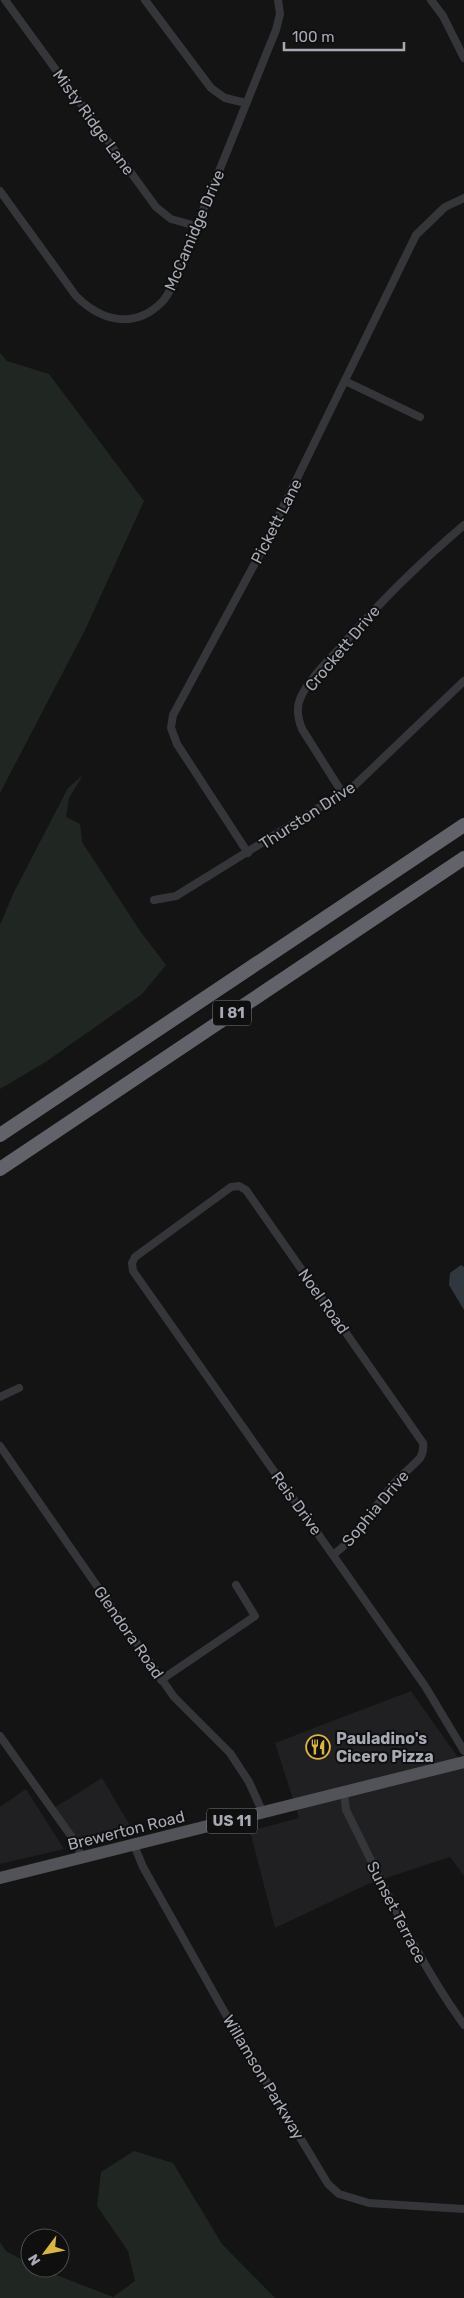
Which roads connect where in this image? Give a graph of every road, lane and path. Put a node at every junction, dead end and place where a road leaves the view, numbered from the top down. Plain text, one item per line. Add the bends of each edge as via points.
1 (5, 0) edge
2 (145, 0) edge
3 (278, 0) edge
4 (432, 0) edge
5 (464, 58) edge
6 (246, 103) junction
7 (0, 191) edge
8 (464, 198) edge
9 (196, 226) junction
10 (345, 382) junction
11 (420, 417) dead end
12 (464, 525) edge
13 (464, 681) edge
14 (343, 794) junction
15 (464, 825) edge
16 (248, 853) junction
17 (464, 858) edge
18 (154, 900) dead end
19 (0, 1135) edge
20 (0, 1169) edge
21 (135, 1257) joint
22 (19, 1388) dead end
23 (0, 1398) edge
24 (418, 1435) joint
25 (0, 1446) edge
26 (334, 1554) junction
27 (236, 1585) dead end
28 (161, 1680) junction
29 (0, 1736) edge
30 (464, 1751) edge
31 (464, 1762) edge
32 (344, 1793) junction
33 (263, 1813) junction
34 (134, 1845) junction
35 (82, 1858) junction
36 (0, 1878) edge
37 (464, 2025) edge
38 (464, 2209) edge

1 - 9 street, Misty Ridge Lane via 156,207 172,219
2 - 6 street via 211,88 225,98
3 - 6 street, McCamidge Drive via 280,14 276,30
4 - 5 street
6 - 9 street, McCamidge Drive
7 - 9 street, McCamidge Drive via 76,296 103,317 114,319 140,316 162,302
8 - 10 street, Pickett Lane via 446,207 416,235
10 - 11 street
10 - 16 street, Pickett Lane via 261,552 173,715 171,728 177,744
12 - 14 street, Crockett Drive via 366,618 328,660 301,698 298,719 302,729
13 - 14 street, Thurston Drive via 382,761
14 - 16 street, Thurston Drive
15 - 19 highway, I 81
16 - 18 street, Thurston Drive via 176,896
17 - 20 highway, I 81
21 - 24 street, Noel Road via 221,1192 231,1186 246,1190
21 - 26 street, Reis Drive via 132,1263 135,1276
22 - 23 street
24 - 26 street, Sophia Drive via 424,1450 420,1458 391,1487 351,1540
25 - 28 street, Glendora Road
26 - 30 street, Reis Drive via 425,1686
27 - 28 street via 255,1616
28 - 33 street, Glendora Road via 191,1716 230,1753 249,1782
29 - 35 street via 76,1842
31 - 32 main road, Brewerton Road / US 11
32 - 33 main road, Brewerton Road / US 11
32 - 37 street, Sunset Terrace via 346,1810 415,1947
33 - 34 main road, Brewerton Road / US 11
34 - 35 main road, Brewerton Road / US 11
34 - 38 street, Willamson Parkway via 143,1867 225,2013 328,2184 339,2194 369,2203
35 - 36 main road, Brewerton Road / US 11

